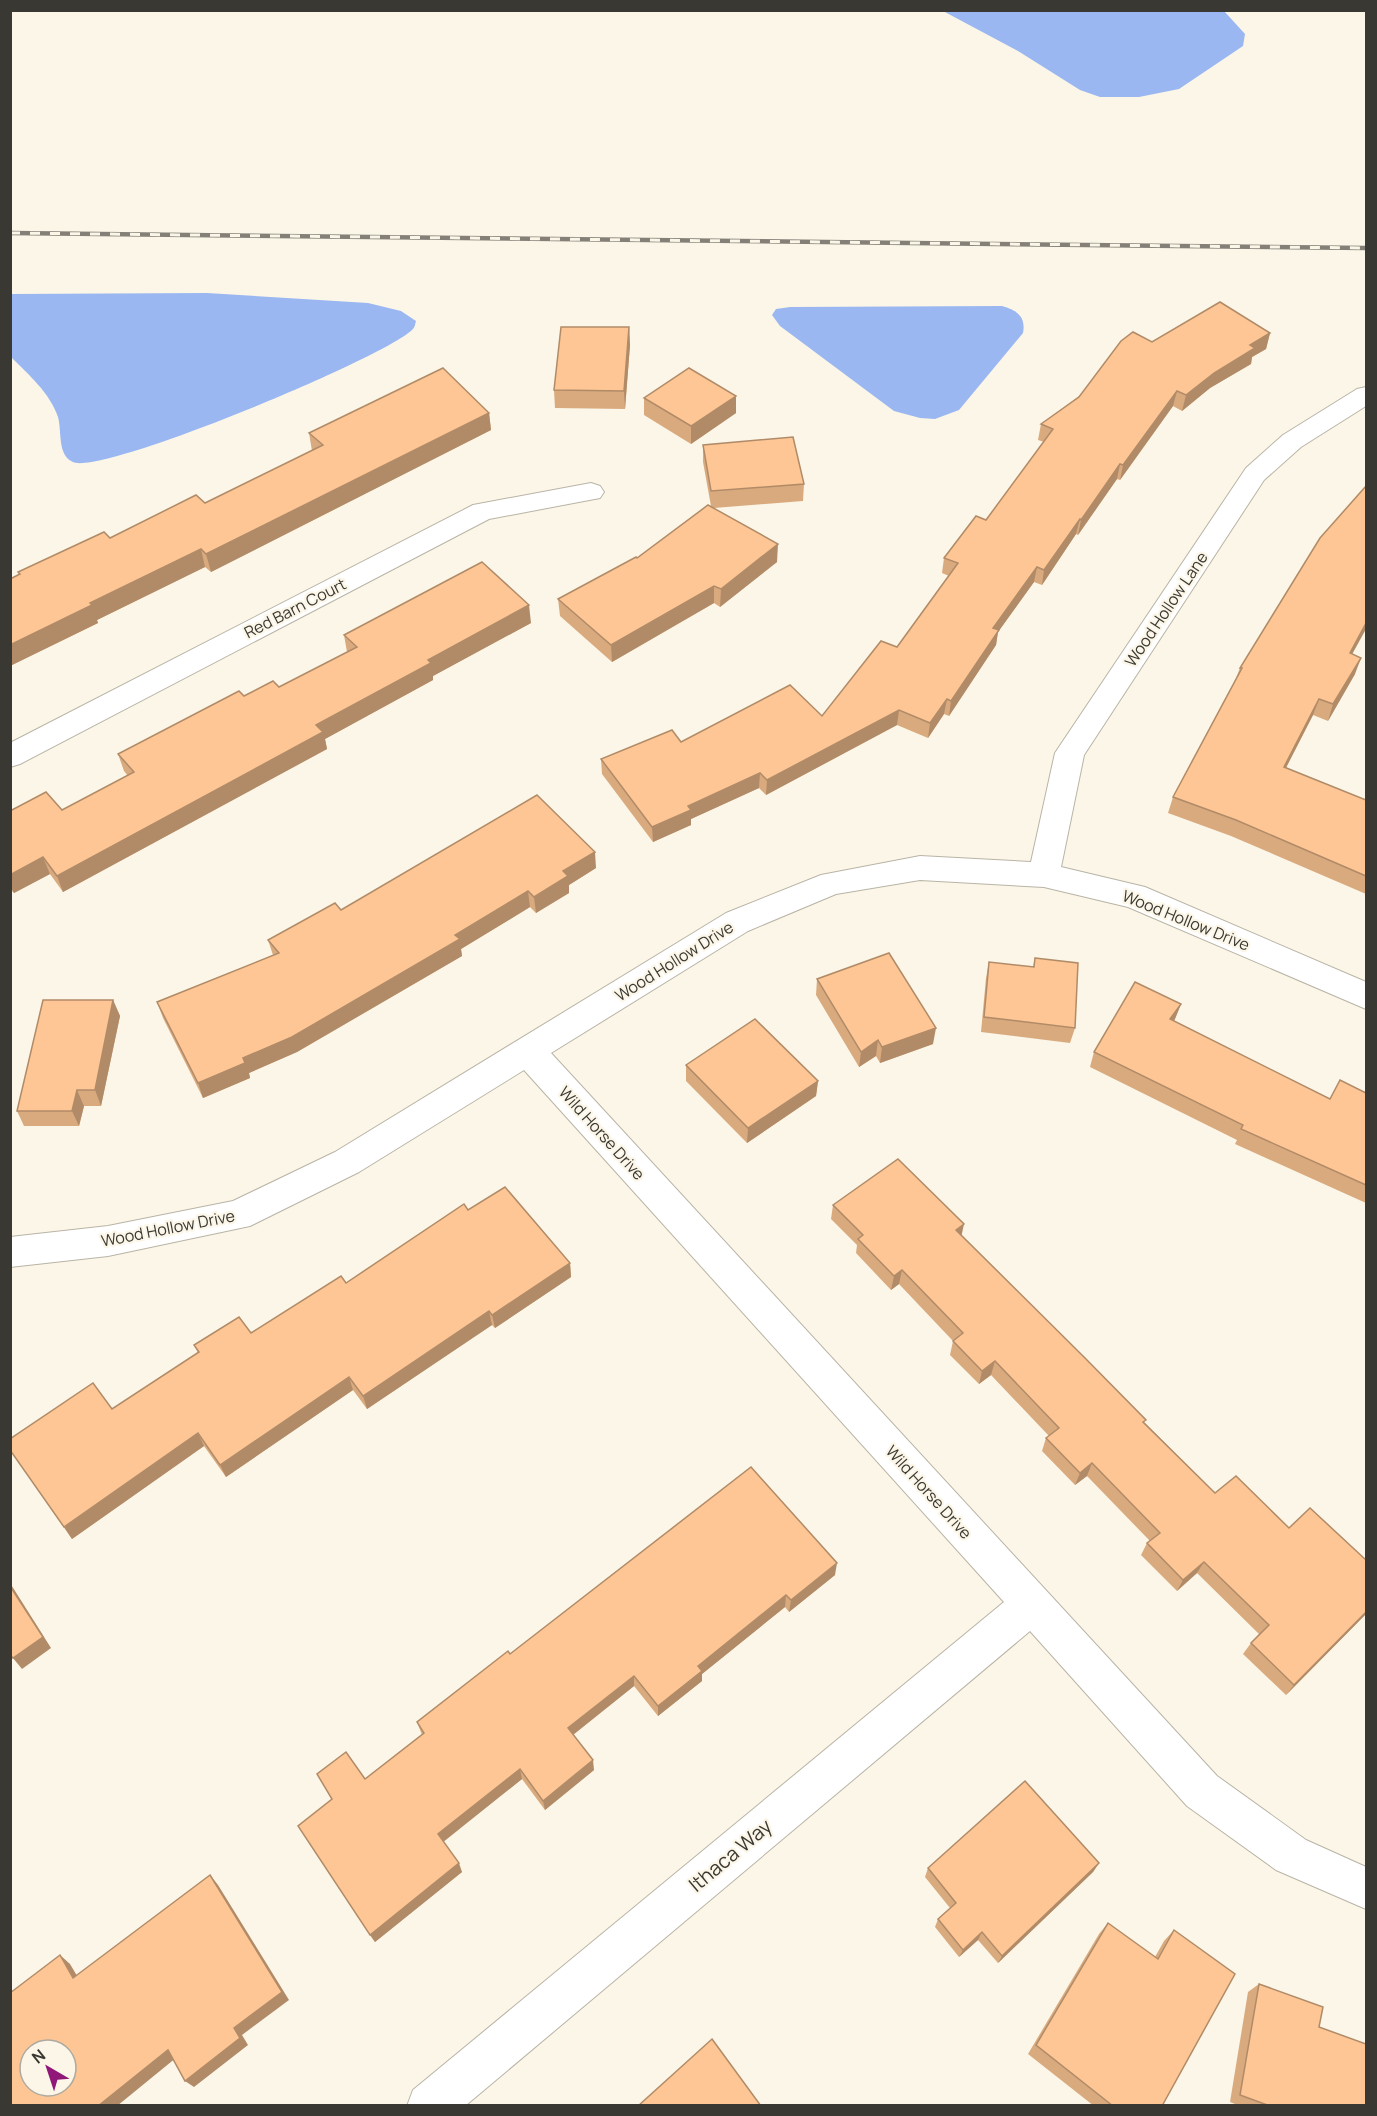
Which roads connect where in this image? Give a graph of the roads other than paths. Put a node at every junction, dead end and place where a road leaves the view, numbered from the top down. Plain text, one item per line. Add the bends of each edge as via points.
1 (1366, 395) edge
2 (591, 492) dead end
3 (10, 756) edge
4 (1044, 875) junction
5 (1366, 996) edge
6 (528, 1051) junction
7 (10, 1252) edge
8 (1032, 1604) junction
9 (1366, 1888) edge
10 (429, 2106) edge

1 - 4 street, Wood Hollow Lane via 1292,441 1255,474 1070,753
2 - 3 street, Red Barn Court via 482,511
4 - 5 street, Wood Hollow Drive via 1134,896
4 - 6 street, Wood Hollow Drive via 920,868 832,882 737,922
6 - 7 street, Wood Hollow Drive via 347,1162 238,1215 108,1241
6 - 8 street, Wild Horse Drive
8 - 9 street, Wild Horse Drive via 1202,1791 1291,1855
8 - 10 street, Ithaca Way

